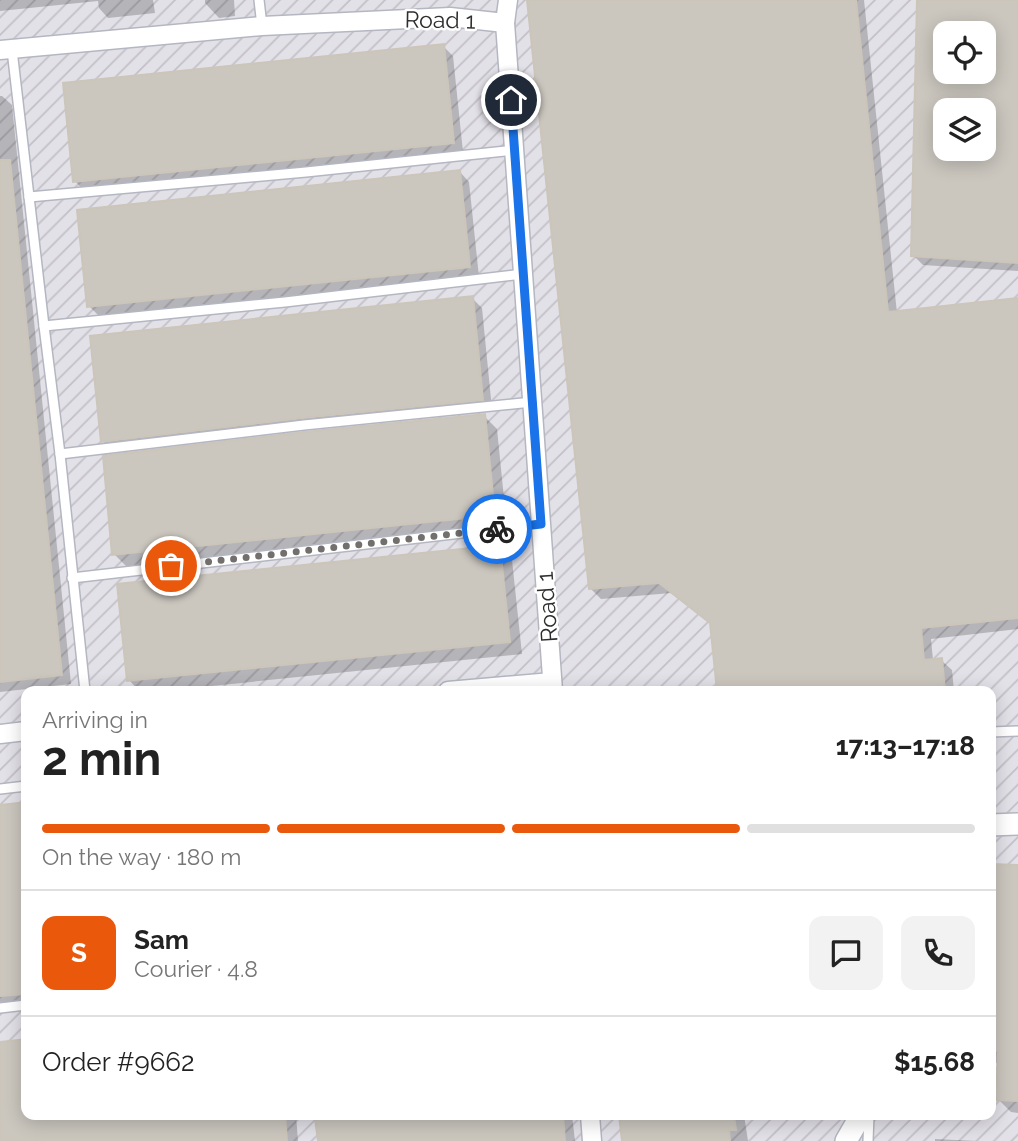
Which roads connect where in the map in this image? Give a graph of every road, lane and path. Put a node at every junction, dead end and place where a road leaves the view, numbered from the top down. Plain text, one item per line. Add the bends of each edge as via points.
1 (259, 0) edge
2 (508, 0) edge
3 (505, 23) junction
4 (262, 26) junction
5 (6, 50) edge
6 (514, 150) junction
7 (29, 197) junction
8 (523, 274) junction
9 (44, 326) junction
10 (532, 402) junction
11 (60, 454) junction
12 (541, 524) junction
13 (72, 578) junction
14 (84, 686) edge
15 (553, 686) edge
16 (1018, 731) edge
17 (21, 732) edge
18 (996, 732) edge
19 (0, 734) edge
20 (21, 787) edge
21 (0, 789) edge
22 (1018, 824) edge
23 (996, 825) edge
24 (21, 1005) edge
25 (0, 1008) edge
26 (590, 1120) edge
27 (858, 1120) edge
28 (869, 1120) edge
29 (592, 1141) edge
30 (846, 1141) edge
31 (867, 1141) edge

1 - 4 lane
2 - 3 street
3 - 4 street, Road 1 via 450,17
3 - 6 street, Road 1
4 - 5 street, Road 1
5 - 7 lane
6 - 7 lane
6 - 8 street, Road 1
7 - 9 lane
8 - 9 lane
8 - 10 street, Road 1
9 - 11 lane
10 - 11 lane
10 - 12 street, Road 1
11 - 13 lane
12 - 13 lane
12 - 15 street, Road 1
13 - 14 lane
16 - 18 lane
17 - 19 street
20 - 21 lane
22 - 23 street
24 - 25 lane
26 - 29 street
27 - 30 street
28 - 31 lane

